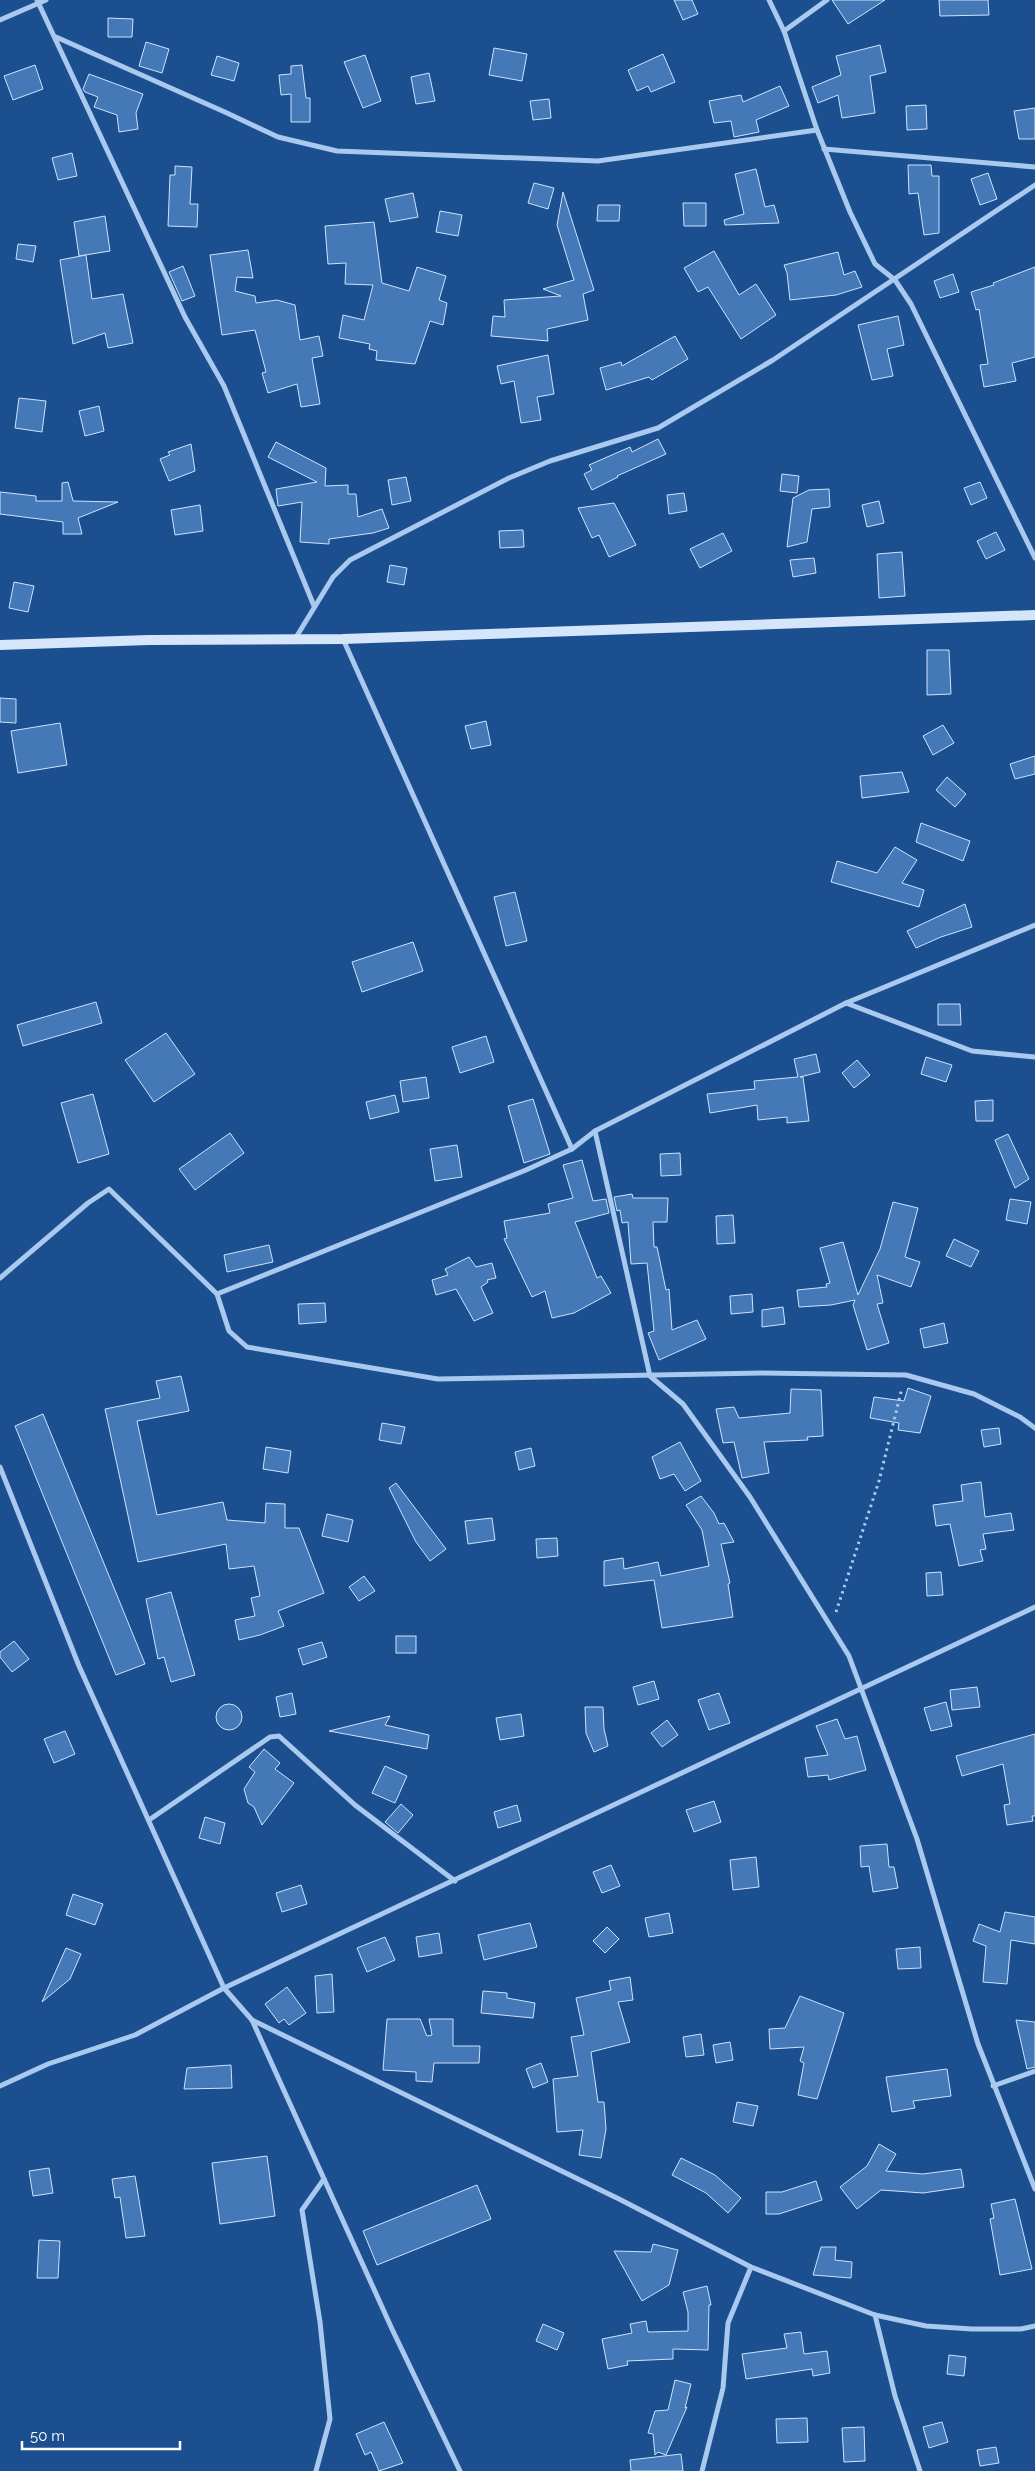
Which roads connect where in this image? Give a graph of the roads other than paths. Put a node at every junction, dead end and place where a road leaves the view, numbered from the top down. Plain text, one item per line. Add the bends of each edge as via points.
1 (46, 0) edge
2 (769, 0) edge
3 (827, 0) edge
4 (38, 2) edge
5 (0, 20) edge
6 (784, 31) junction
7 (56, 37) junction
8 (817, 130) junction
9 (824, 149) junction
10 (1035, 167) edge
11 (1035, 185) edge
12 (895, 280) junction
13 (1035, 558) edge
14 (314, 606) junction
15 (1035, 615) edge
16 (295, 639) junction
17 (343, 639) junction
18 (0, 645) edge
19 (1035, 925) edge
20 (846, 1003) junction
21 (1035, 1057) edge
22 (595, 1131) junction
23 (572, 1149) junction
24 (0, 1278) edge
25 (217, 1294) junction
26 (650, 1376) junction
27 (1035, 1428) edge
28 (0, 1467) edge
29 (1035, 1608) edge
30 (862, 1688) junction
31 (149, 1820) junction
32 (455, 1881) junction
33 (224, 1988) junction
34 (252, 2020) junction
35 (1035, 2071) edge
36 (0, 2086) edge
37 (993, 2086) junction
38 (324, 2178) junction
39 (1035, 2188) edge
40 (751, 2267) junction
41 (875, 2315) junction
42 (1035, 2326) edge
43 (316, 2471) edge
44 (460, 2471) edge
45 (702, 2471) edge
46 (920, 2471) edge

1 - 4 street
2 - 6 street
3 - 6 street
4 - 5 street
4 - 7 street
6 - 8 street
7 - 8 street via 278,138 337,151 598,162
7 - 14 street via 185,316 224,386
8 - 9 street
9 - 10 street
9 - 12 street via 875,264
11 - 12 street
12 - 13 street via 911,304
12 - 14 street via 773,360 658,428 550,460 517,474 350,560 333,577
14 - 16 street
15 - 17 street
16 - 17 street
16 - 18 street
17 - 23 street
19 - 20 street
20 - 21 street via 972,1051
20 - 22 street
22 - 23 street
22 - 26 street
23 - 25 street
24 - 25 street via 109,1189
25 - 26 street via 229,1331 247,1347 264,1351 438,1379
26 - 27 street via 762,1373 906,1375 974,1394
26 - 30 street via 683,1404 750,1497 849,1656
28 - 31 street via 79,1666
29 - 30 street
30 - 32 street
30 - 37 street via 917,1839
31 - 32 street via 270,1737 279,1736 355,1805
31 - 33 street
32 - 33 street
33 - 34 street
33 - 36 street via 136,2035 48,2064
34 - 38 street
34 - 40 street
35 - 37 street
37 - 39 street
38 - 43 street via 302,2210 320,2322 330,2419
38 - 44 street
40 - 41 street
40 - 45 street via 728,2323 723,2388
41 - 42 street via 926,2326 963,2329
41 - 46 street via 895,2396

